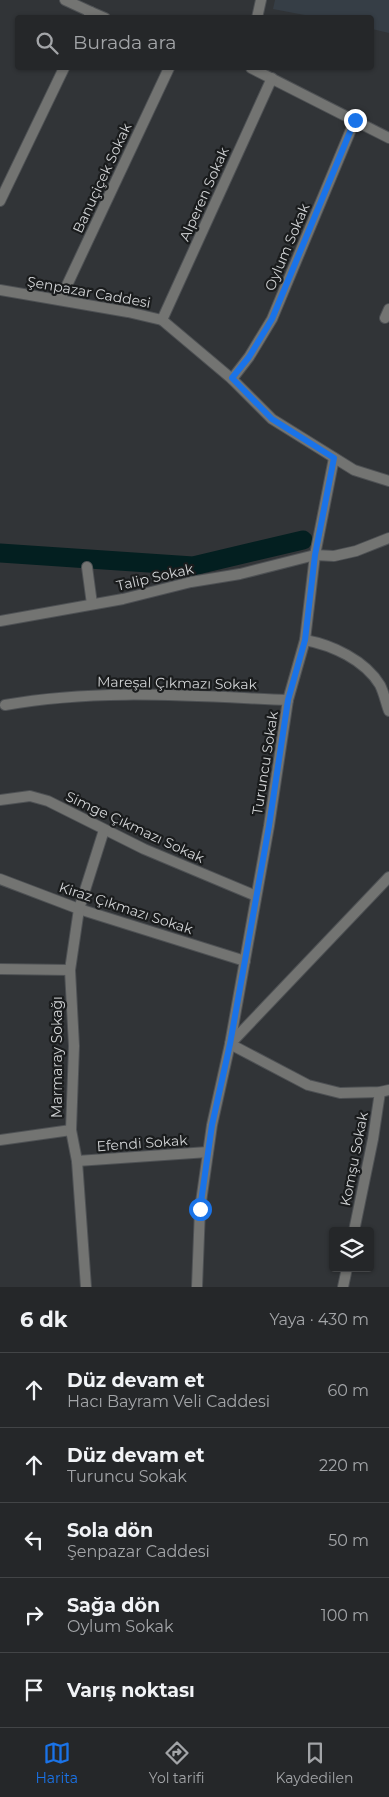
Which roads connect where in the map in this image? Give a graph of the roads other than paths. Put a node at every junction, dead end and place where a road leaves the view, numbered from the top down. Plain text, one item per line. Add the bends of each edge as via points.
1 (66, 0) edge
2 (261, 0) edge
3 (89, 15) edge
4 (257, 15) edge
5 (63, 70) edge
6 (168, 70) edge
7 (255, 70) edge
8 (272, 78) junction
9 (355, 120) junction
10 (389, 138) edge
11 (0, 201) edge
12 (0, 290) edge
13 (60, 300) junction
14 (162, 320) junction
15 (232, 378) junction
16 (334, 458) junction
17 (389, 481) edge
18 (389, 538) edge
19 (315, 555) junction
20 (87, 567) dead end
21 (92, 604) junction
22 (0, 621) edge
23 (305, 640) junction
24 (288, 700) junction
25 (5, 705) dead end
26 (389, 711) edge
27 (0, 800) edge
28 (104, 830) junction
29 (389, 877) edge
30 (0, 879) edge
31 (256, 896) junction
32 (80, 909) junction
33 (245, 961) junction
34 (0, 968) edge
35 (70, 970) junction
36 (230, 1044) junction
37 (384, 1091) edge
38 (71, 1130) junction
39 (0, 1140) edge
40 (208, 1152) junction
41 (77, 1161) junction
42 (355, 1227) edge
43 (346, 1272) edge
44 (86, 1287) edge
45 (197, 1287) edge
46 (343, 1287) edge

1 - 3 street
2 - 4 street
5 - 11 street
6 - 13 street, Banuçiçek Sokak
7 - 8 street
8 - 9 street
8 - 14 street, Alperen Sokak
9 - 10 street
9 - 15 street, Oylum Sokak via 272,319
12 - 13 street, Şenpazar Caddesi
13 - 14 street, Şenpazar Caddesi
14 - 15 street, Şenpazar Caddesi
15 - 16 street, Şenpazar Caddesi via 272,419
16 - 17 street, Şenpazar Caddesi via 354,470
16 - 19 street, Turuncu Sokak
18 - 19 street, Talip Sokak via 356,552
19 - 21 street, Talip Sokak
19 - 23 street, Turuncu Sokak
20 - 21 street
21 - 22 street, Talip Sokak
23 - 24 street, Turuncu Sokak
23 - 26 street via 358,660 379,685
24 - 25 street, Mareşal Çıkmazı Sokak via 123,694 42,698
24 - 31 street, Turuncu Sokak
27 - 28 street, Simge Çıkmazı Sokak via 30,796 48,801
28 - 31 street, Simge Çıkmazı Sokak
28 - 32 street, Marmaray Sokağı
29 - 36 street
30 - 32 street, Kiraz Çıkmazı Sokak
31 - 33 street, Turuncu Sokak
32 - 33 street, Kiraz Çıkmazı Sokak
32 - 35 street, Marmaray Sokağı
33 - 36 street, Turuncu Sokak
34 - 35 street
35 - 38 street, Marmaray Sokağı via 74,1046
36 - 37 street via 308,1085 340,1093
36 - 40 street, Turuncu Sokak
37 - 42 street, Komşu Sokak
38 - 39 street
38 - 41 street, Marmaray Sokağı
40 - 41 street, Efendi Sokak
40 - 45 street, Turuncu Sokak via 200,1209
41 - 44 street, Marmaray Sokağı
43 - 46 street

